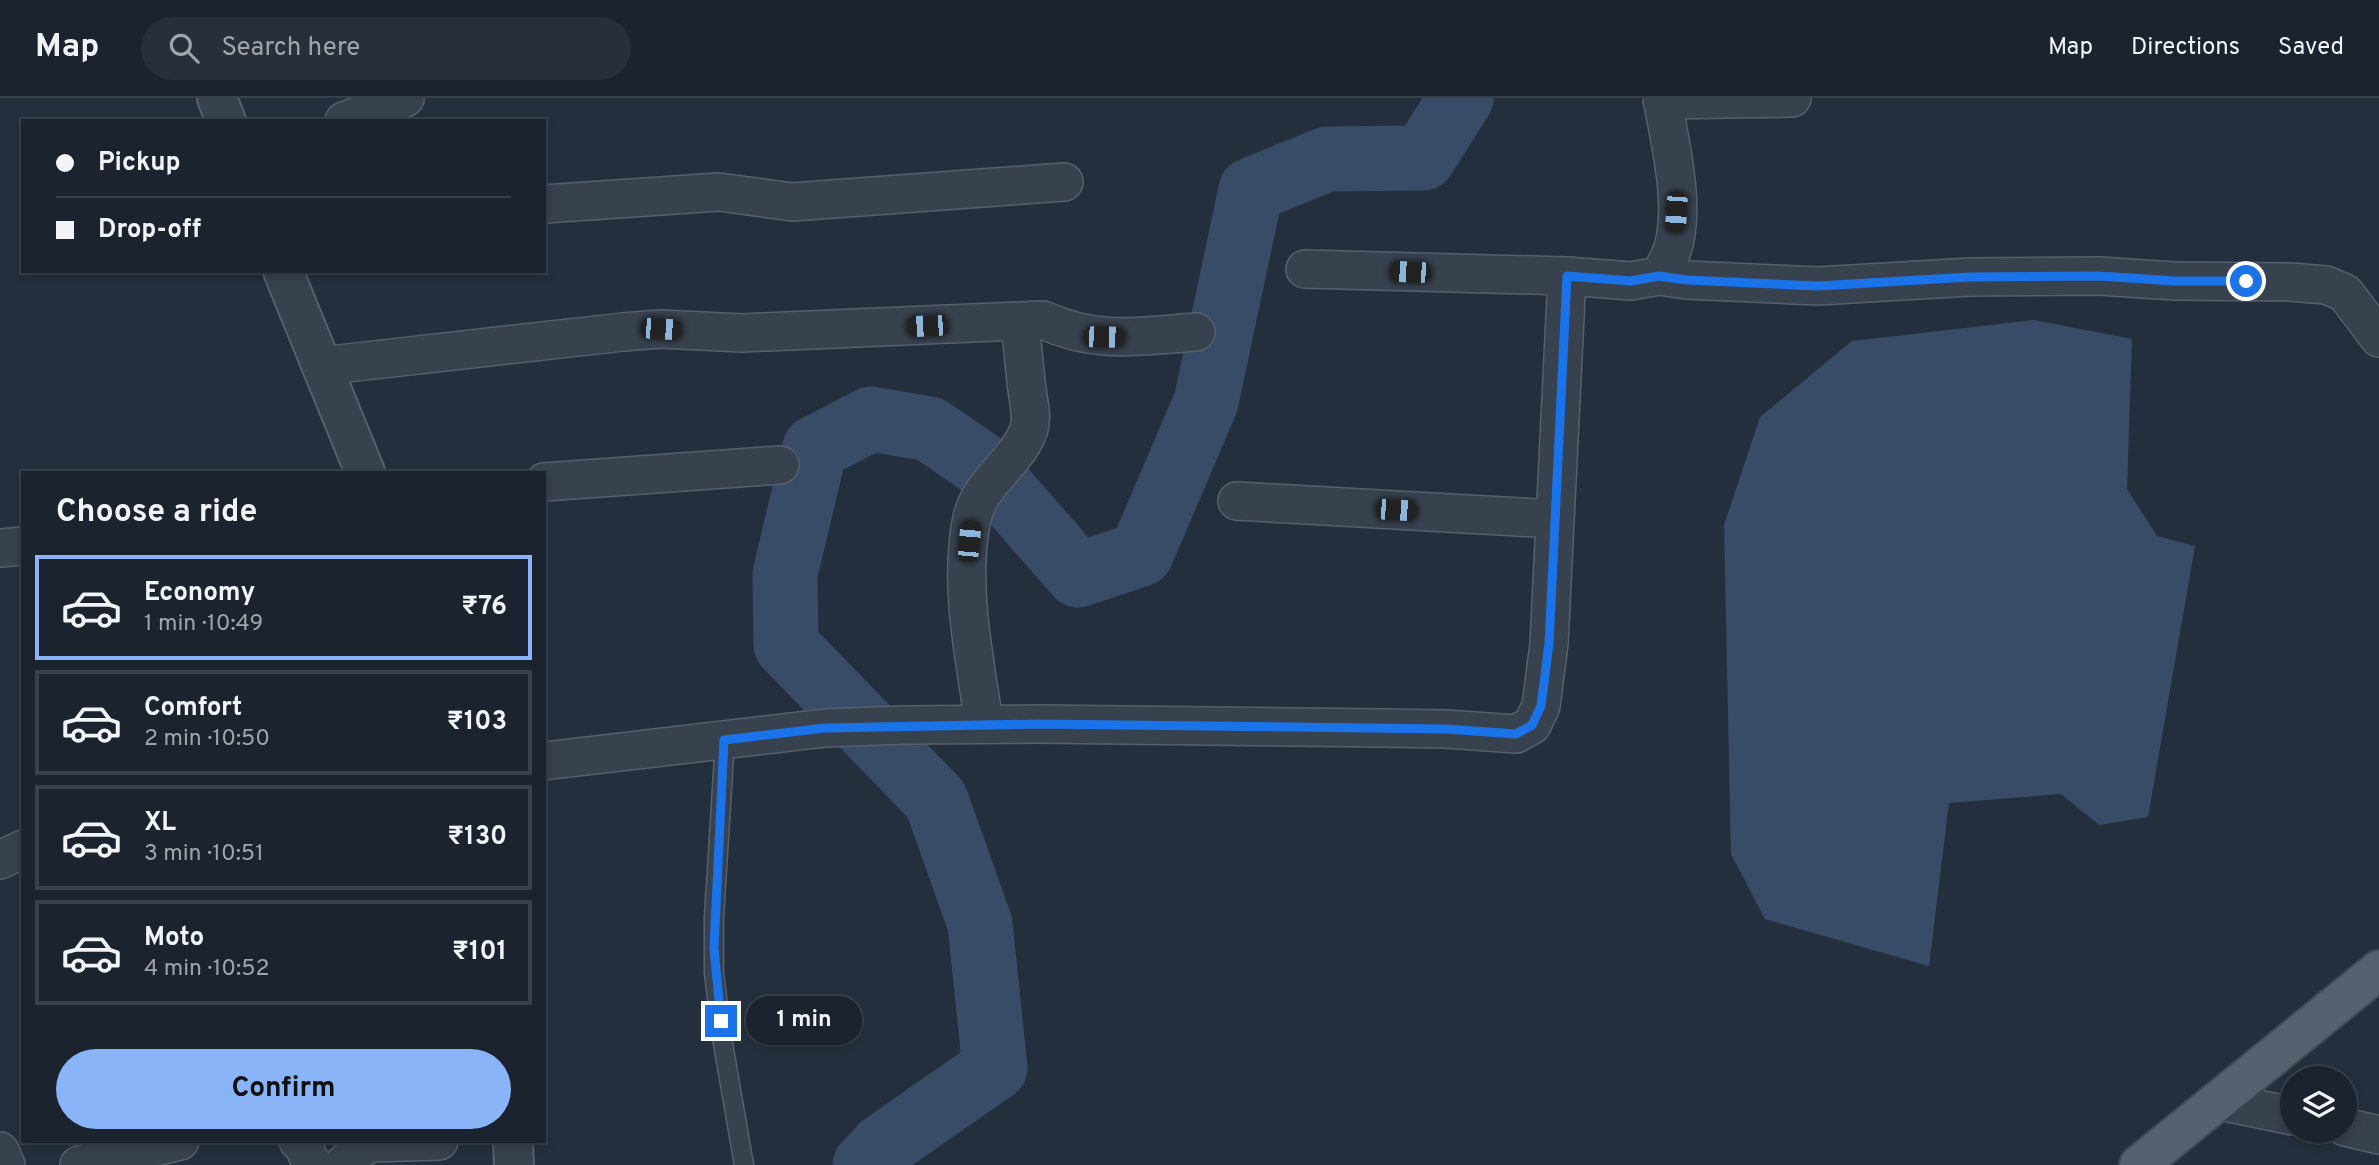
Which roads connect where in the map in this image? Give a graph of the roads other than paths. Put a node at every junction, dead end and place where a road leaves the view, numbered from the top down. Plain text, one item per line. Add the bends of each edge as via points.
1 (217, 98) edge
2 (405, 98) edge
3 (1792, 98) edge
4 (1662, 99) edge
5 (225, 119) edge
6 (349, 119) edge
7 (1065, 182) dead end
8 (546, 204) edge
9 (1305, 269) dead end
10 (284, 273) edge
11 (1567, 276) junction
12 (1659, 276) junction
13 (1020, 323) junction
14 (1196, 332) dead end
15 (2379, 338) edge
16 (321, 366) junction
17 (780, 465) dead end
18 (365, 471) edge
19 (546, 482) edge
20 (1237, 501) dead end
21 (1555, 519) junction
22 (21, 546) edge
23 (0, 548) edge
24 (984, 724) junction
25 (724, 740) junction
26 (546, 761) edge
27 (21, 850) edge
28 (0, 860) edge
29 (2379, 970) edge
30 (2219, 1101) junction
31 (2280, 1114) edge
32 (2357, 1130) edge
33 (2379, 1135) edge
34 (172, 1143) edge
35 (301, 1143) edge
36 (372, 1143) edge
37 (513, 1143) edge
38 (0, 1151) edge
39 (2155, 1159) edge
40 (6, 1165) edge
41 (79, 1165) edge
42 (314, 1165) edge
43 (343, 1165) edge
44 (514, 1165) edge
45 (744, 1165) edge

1 - 5 street
2 - 6 street
3 - 4 street
4 - 12 street via 1678,192 1671,255
7 - 8 street via 792,202 719,192
9 - 11 street
10 - 16 street
11 - 12 street via 1631,281
11 - 21 street
12 - 15 street via 1818,286 1970,277 2099,276 2326,285 2345,293
13 - 14 street via 1043,320 1077,334 1104,337
13 - 16 street via 742,333 648,330
13 - 24 street via 1030,427 977,501 971,522 967,588
16 - 18 street
17 - 19 street
20 - 21 street
21 - 24 street via 1541,706 1532,725 1516,734 1446,729
22 - 23 street
24 - 25 street via 825,728
25 - 26 street
25 - 45 lane via 715,973
27 - 28 street
29 - 30 main road
30 - 31 street
30 - 39 main road
32 - 33 street
34 - 41 street
35 - 42 street
36 - 43 street
37 - 44 street
38 - 40 street

